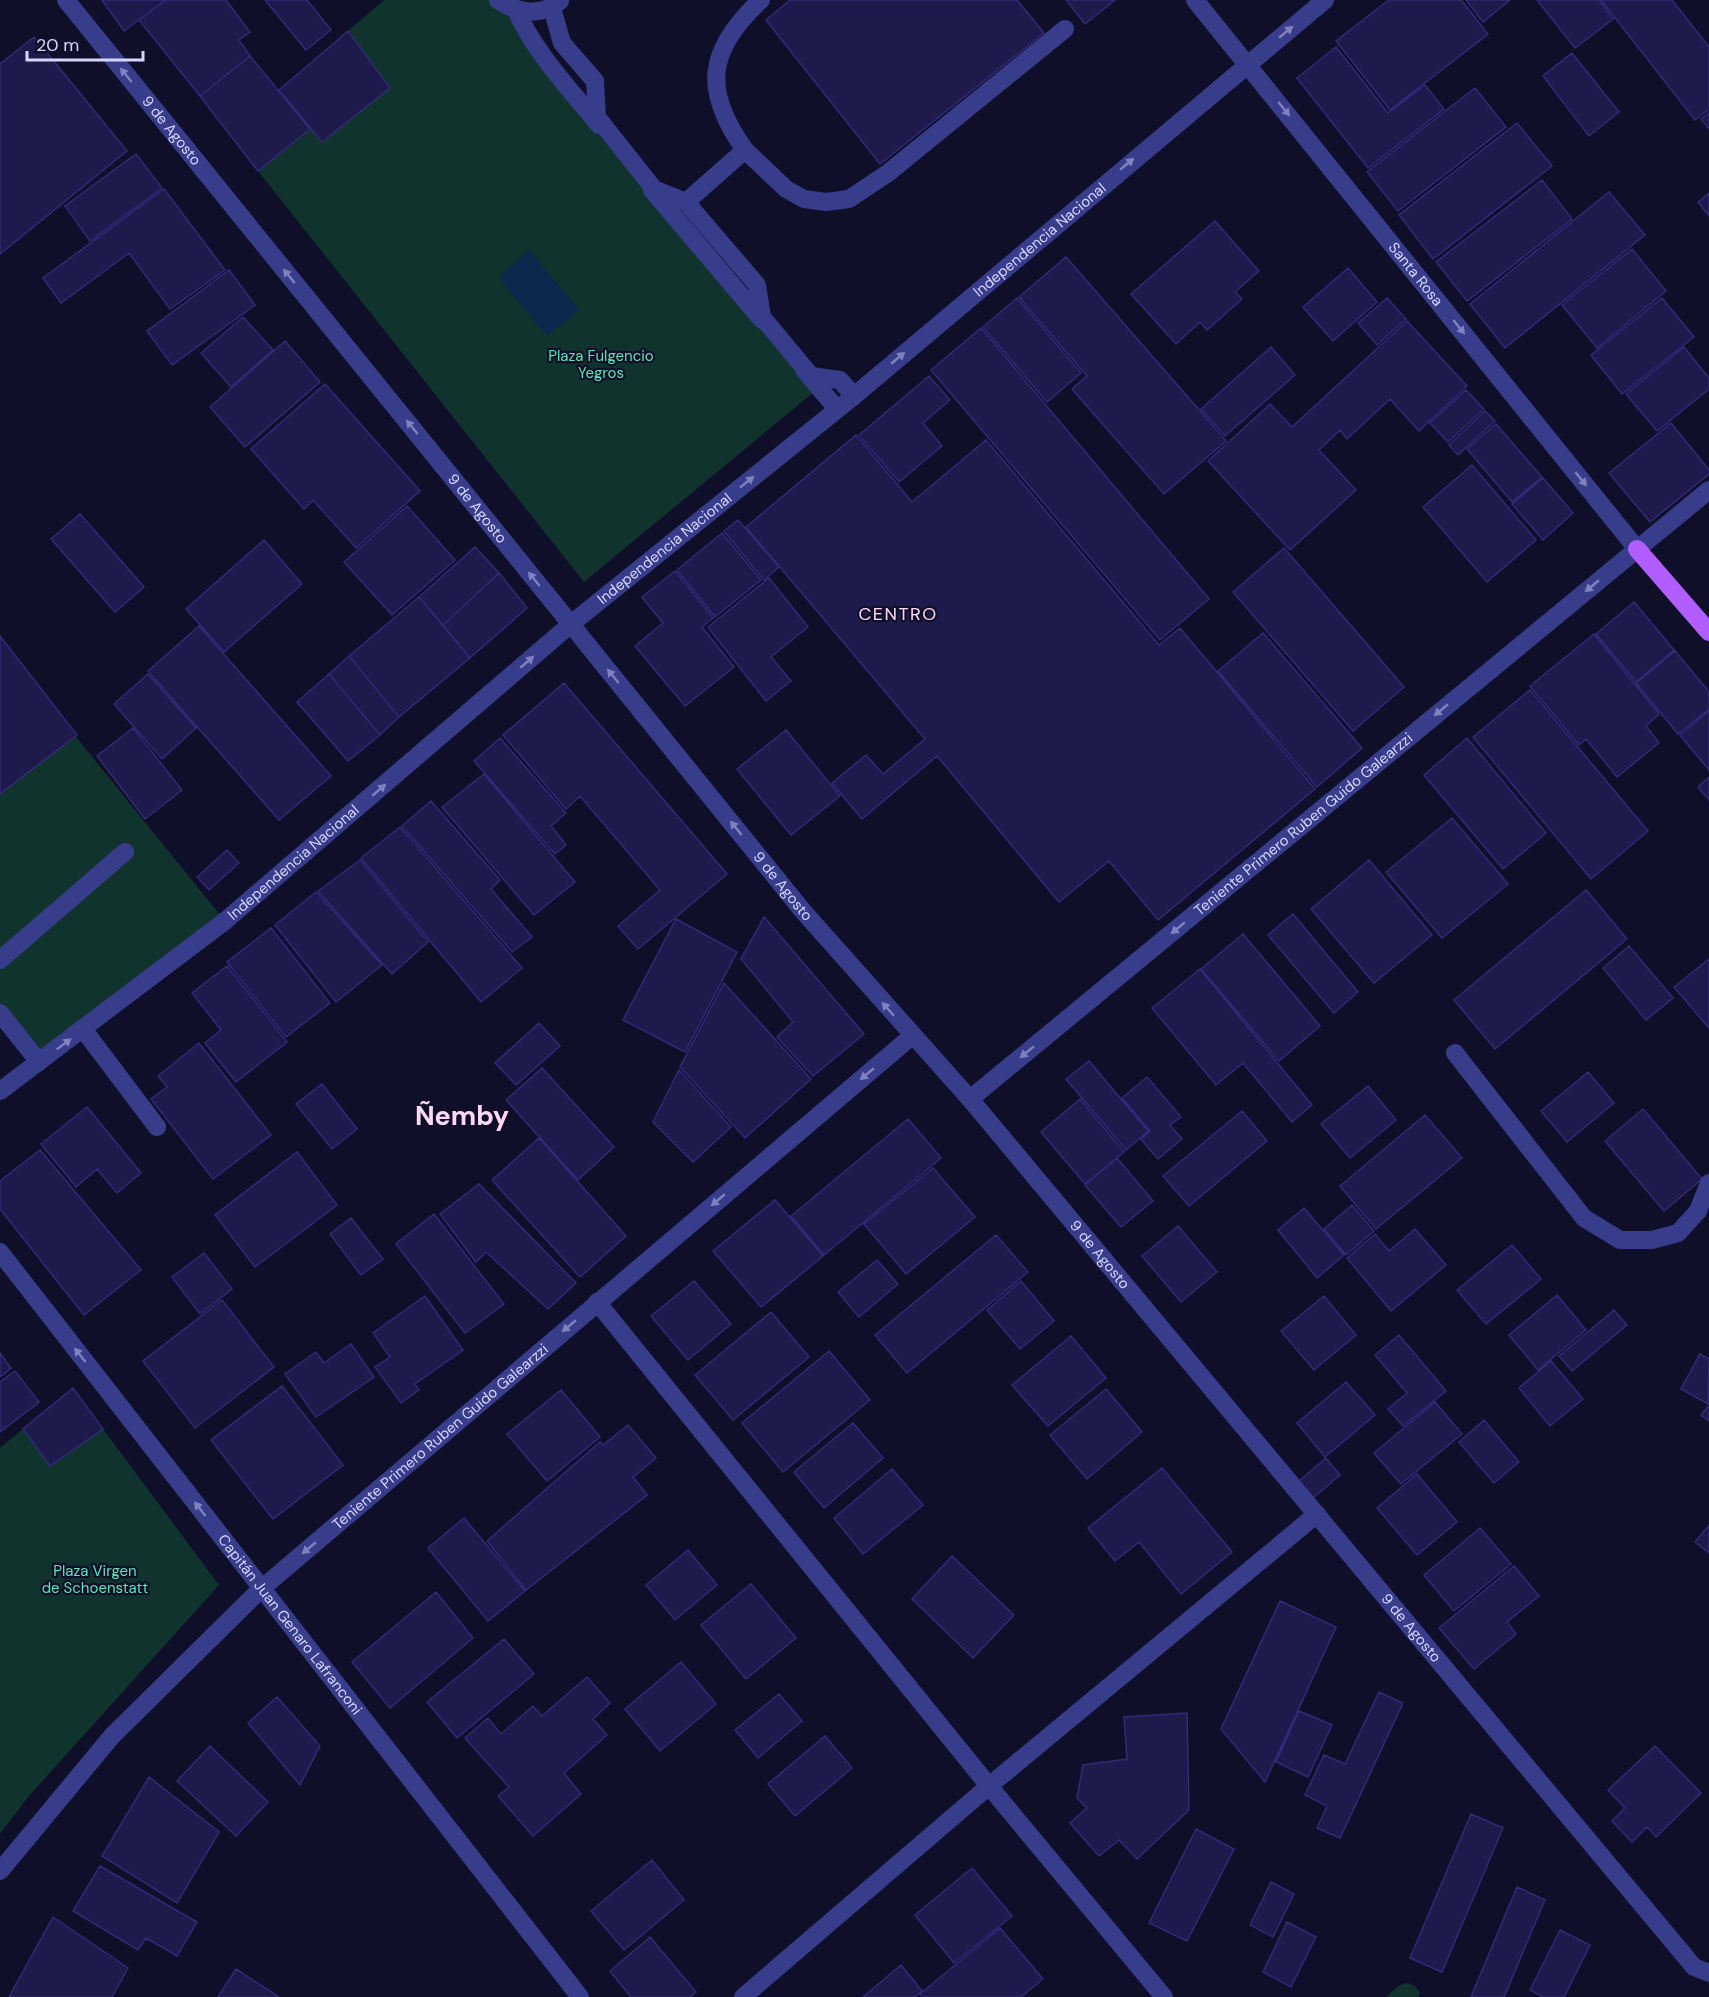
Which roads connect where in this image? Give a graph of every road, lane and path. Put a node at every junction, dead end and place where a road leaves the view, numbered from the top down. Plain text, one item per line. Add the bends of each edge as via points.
1 (66, 0) edge
2 (498, 0) edge
3 (761, 0) edge
4 (1195, 0) edge
5 (1324, 0) edge
6 (557, 4) edge
7 (516, 9) junction
8 (1065, 29) dead end
9 (1248, 64) junction
10 (745, 150) junction
11 (686, 202) junction
12 (854, 396) junction
13 (837, 409) junction
14 (1709, 490) edge
15 (1637, 549) junction
16 (571, 624) junction
17 (1709, 632) edge
18 (125, 852) dead end
19 (0, 960) edge
20 (0, 1012) edge
21 (83, 1029) junction
22 (912, 1036) junction
23 (1455, 1053) dead end
24 (39, 1062) junction
25 (0, 1091) edge
26 (970, 1099) junction
27 (157, 1127) dead end
28 (1709, 1184) edge
29 (1704, 1215) edge
30 (0, 1252) edge
31 (597, 1302) junction
32 (1317, 1514) junction
33 (261, 1588) junction
34 (989, 1786) junction
35 (0, 1871) edge
36 (1709, 1973) edge
37 (580, 1997) edge
38 (743, 1997) edge
39 (1164, 1997) edge

16 -> 1 street, 9 de Agosto
2 - 7 street
3 - 10 street via 730,34 716,78 721,112
4 - 9 street, Santa Rosa
9 -> 5 street, Independencia Nacional
6 - 7 street via 534,12
6 - 11 street via 561,43 594,81 597,117 654,189
7 - 13 street via 525,31 545,59
8 - 10 street via 888,173 849,199 804,200 786,189
12 -> 9 street, Independencia Nacional
9 -> 15 street, Santa Rosa
10 - 11 street
11 - 12 street via 757,285 762,317 811,376 840,380
12 - 13 street, Independencia Nacional
16 -> 13 street, Independencia Nacional
14 - 15 street, Teniente Primero Ruben Guido Galearzzi
15 - 17 main road
15 -> 26 street, Teniente Primero Ruben Guido Galearzzi
21 -> 16 street, Independencia Nacional via 225,921
22 -> 16 street, 9 de Agosto via 802,910
18 - 19 street
20 - 24 street
24 -> 21 street, Independencia Nacional
21 - 27 street
22 - 26 street, 9 de Agosto
22 -> 31 street, Teniente Primero Ruben Guido Galearzzi
23 - 29 street via 1584,1218 1620,1240 1652,1240 1678,1233
24 - 25 street, Independencia Nacional
26 - 32 street, 9 de Agosto
28 - 29 street
33 -> 30 street, Capitán Juan Genaro Lafranconi
31 -> 33 street, Teniente Primero Ruben Guido Galearzzi
31 - 34 street
32 - 34 street
32 - 36 street, 9 de Agosto via 1694,1967
33 - 35 street, Teniente Primero Ruben Guido Galearzzi via 112,1736
33 - 37 street, Capitán Juan Genaro Lafranconi
34 - 38 street
34 - 39 street

